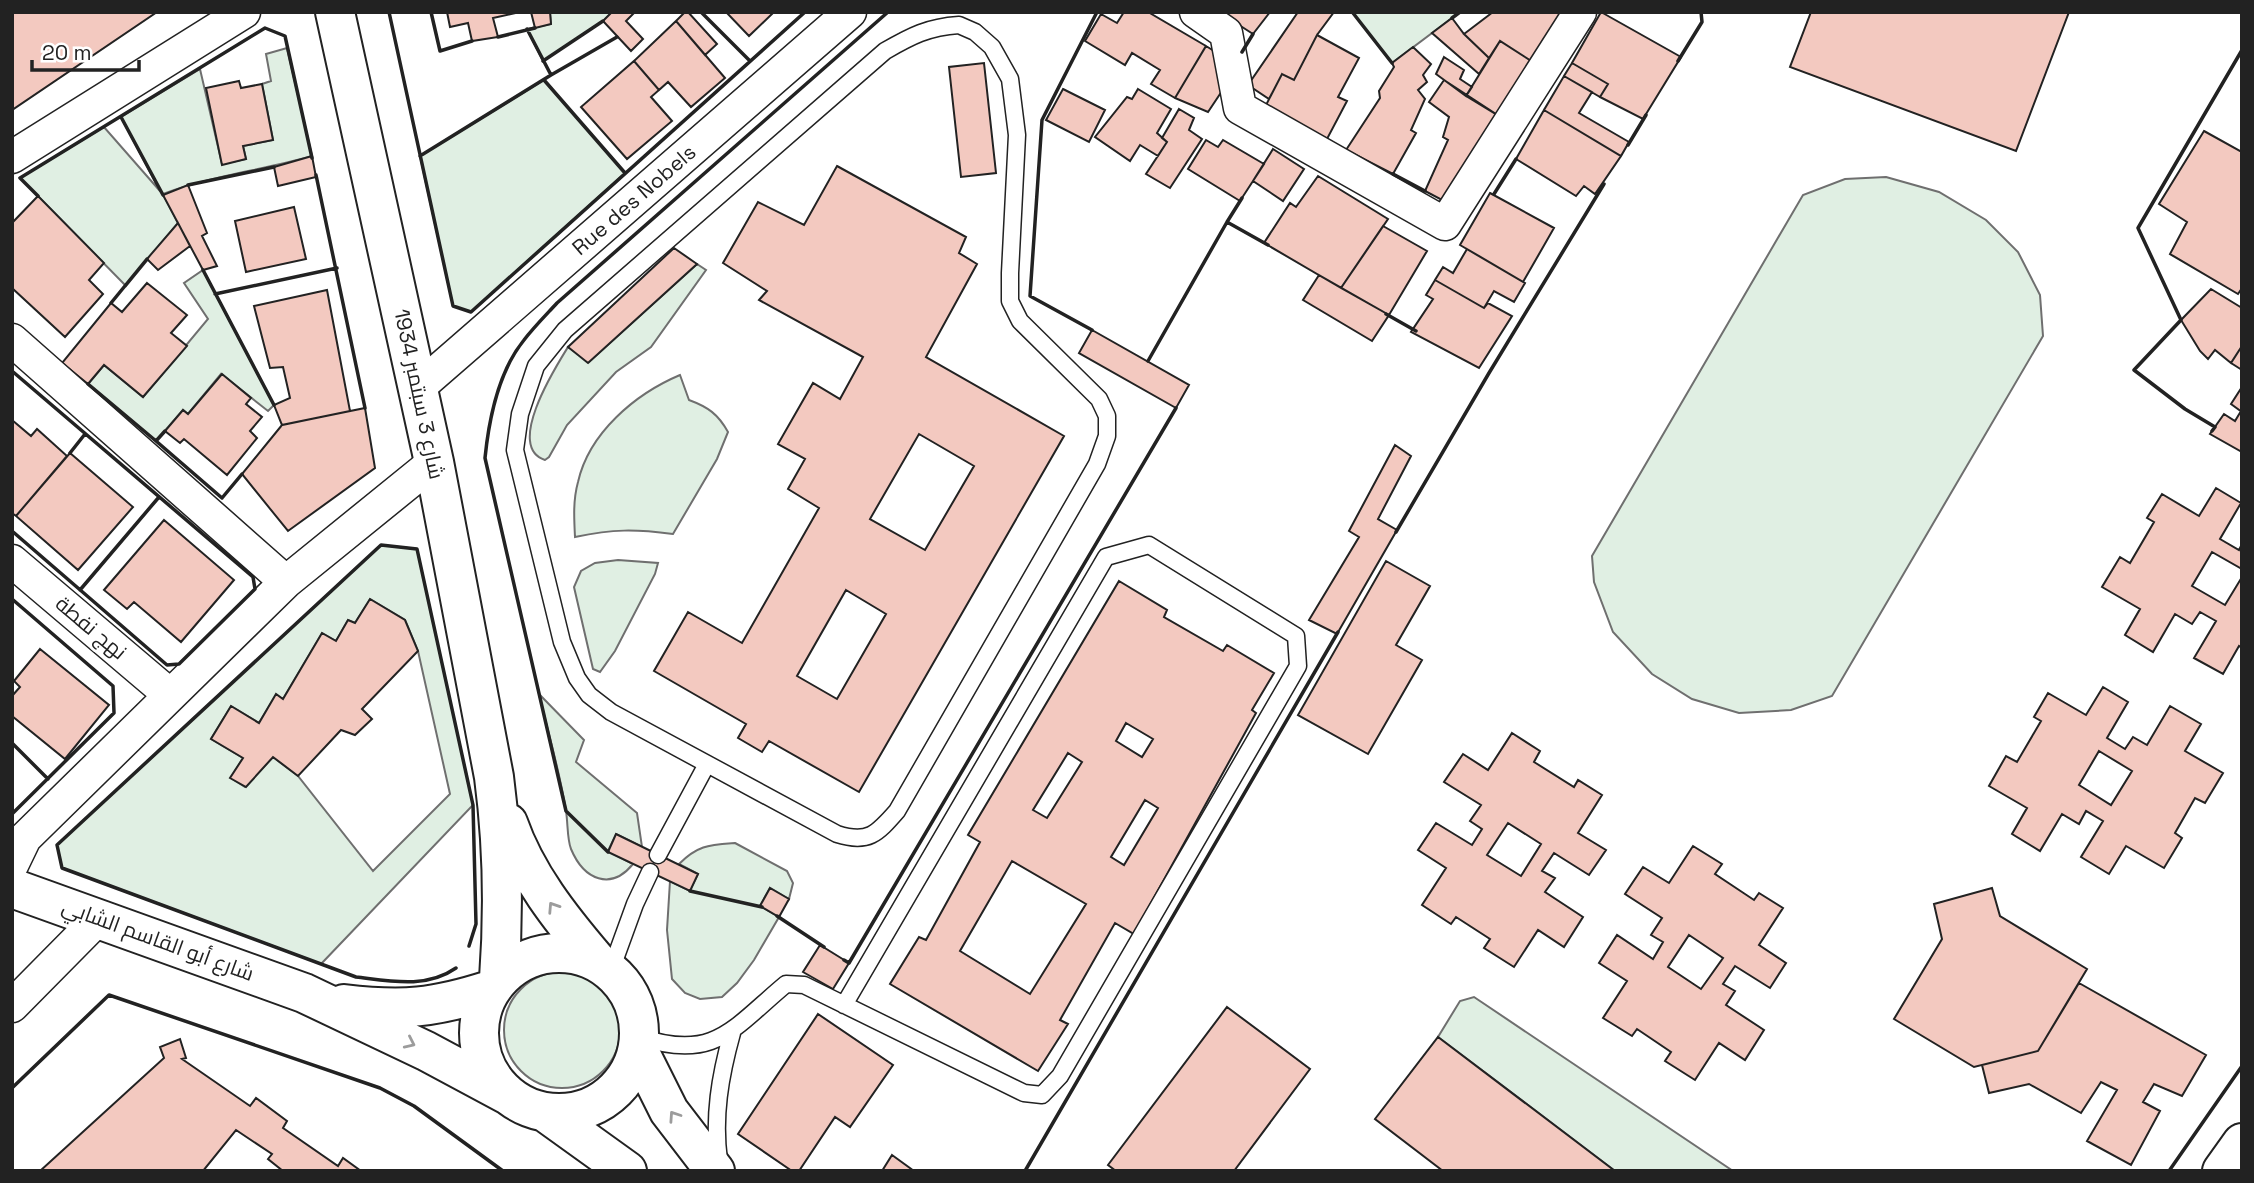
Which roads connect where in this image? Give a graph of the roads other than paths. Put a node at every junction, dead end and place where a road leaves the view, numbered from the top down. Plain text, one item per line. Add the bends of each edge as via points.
1 (244, 12) edge
2 (335, 12) edge
3 (850, 12) edge
4 (1196, 12) edge
5 (1580, 12) edge
6 (12, 157) edge
7 (12, 340) edge
8 (418, 388) junction
9 (434, 462) junction
10 (12, 561) edge
11 (286, 582) junction
12 (170, 695) junction
13 (707, 764) junction
14 (494, 777) junction
15 (658, 855) dead end
16 (12, 865) edge
17 (650, 872) dead end
18 (12, 888) edge
19 (99, 918) junction
20 (603, 965) junction
21 (495, 985) junction
22 (304, 993) junction
23 (844, 1005) junction
24 (12, 1006) edge
25 (732, 1033) junction
26 (639, 1043) junction
27 (508, 1095) junction
28 (545, 1112) junction
29 (2242, 1143) edge
30 (627, 1171) edge
31 (717, 1171) edge
32 (2222, 1171) edge

1 - 6 street
2 - 8 main road, شارع 3 سبتمبر 1934
3 - 8 street, Rue des Nobels
4 - 5 street via 1226,33 1240,108 1445,224
7 - 11 street
8 - 9 main road, شارع 3 سبتمبر 1934
9 - 11 street
9 - 14 main road, شارع 3 سبتمبر 1934
10 - 12 street, نهج نفطة
11 - 12 street
12 - 16 street via 25,838
13 - 13 lane via 837,834 853,839 872,836 897,811 1097,464 1107,436 1107,416 1099,399 1020,320 1010,301 1017,135 1010,79 992,47 959,25 937,26 885,51 565,330 537,366 520,414 515,450 562,642 577,678 589,695 611,712
13 - 15 lane
20 -> 14 main road, شارع 3 سبتمبر 1934 via 562,920 533,876
14 - 21 main road, شارع 3 سبتمبر 1934 via 504,878
17 - 20 lane
18 - 19 main road, شارع أبو القاسم الشابي
19 - 22 main road, شارع أبو القاسم الشابي
19 - 24 street
20 - 21 main road via 570,953 544,953 520,963
20 - 26 main road via 627,989 637,1012
21 - 22 main road, شارع أبو القاسم الشابي via 427,1007 343,1003
21 - 27 main road via 482,1012 479,1035 482,1058
22 -> 27 main road, شارع أبو القاسم الشابي
23 - 23 lane via 1024,1093 1042,1095 1060,1076 1298,666 1296,636 1149,545 1106,557
23 - 25 lane via 804,985 786,984
25 - 26 lane via 686,1046
25 - 31 lane via 717,1104
26 - 28 main road via 630,1073 614,1092 594,1106 570,1113
31 -> 26 main road via 669,1111
27 - 28 main road
28 - 30 main road
29 - 32 main road

